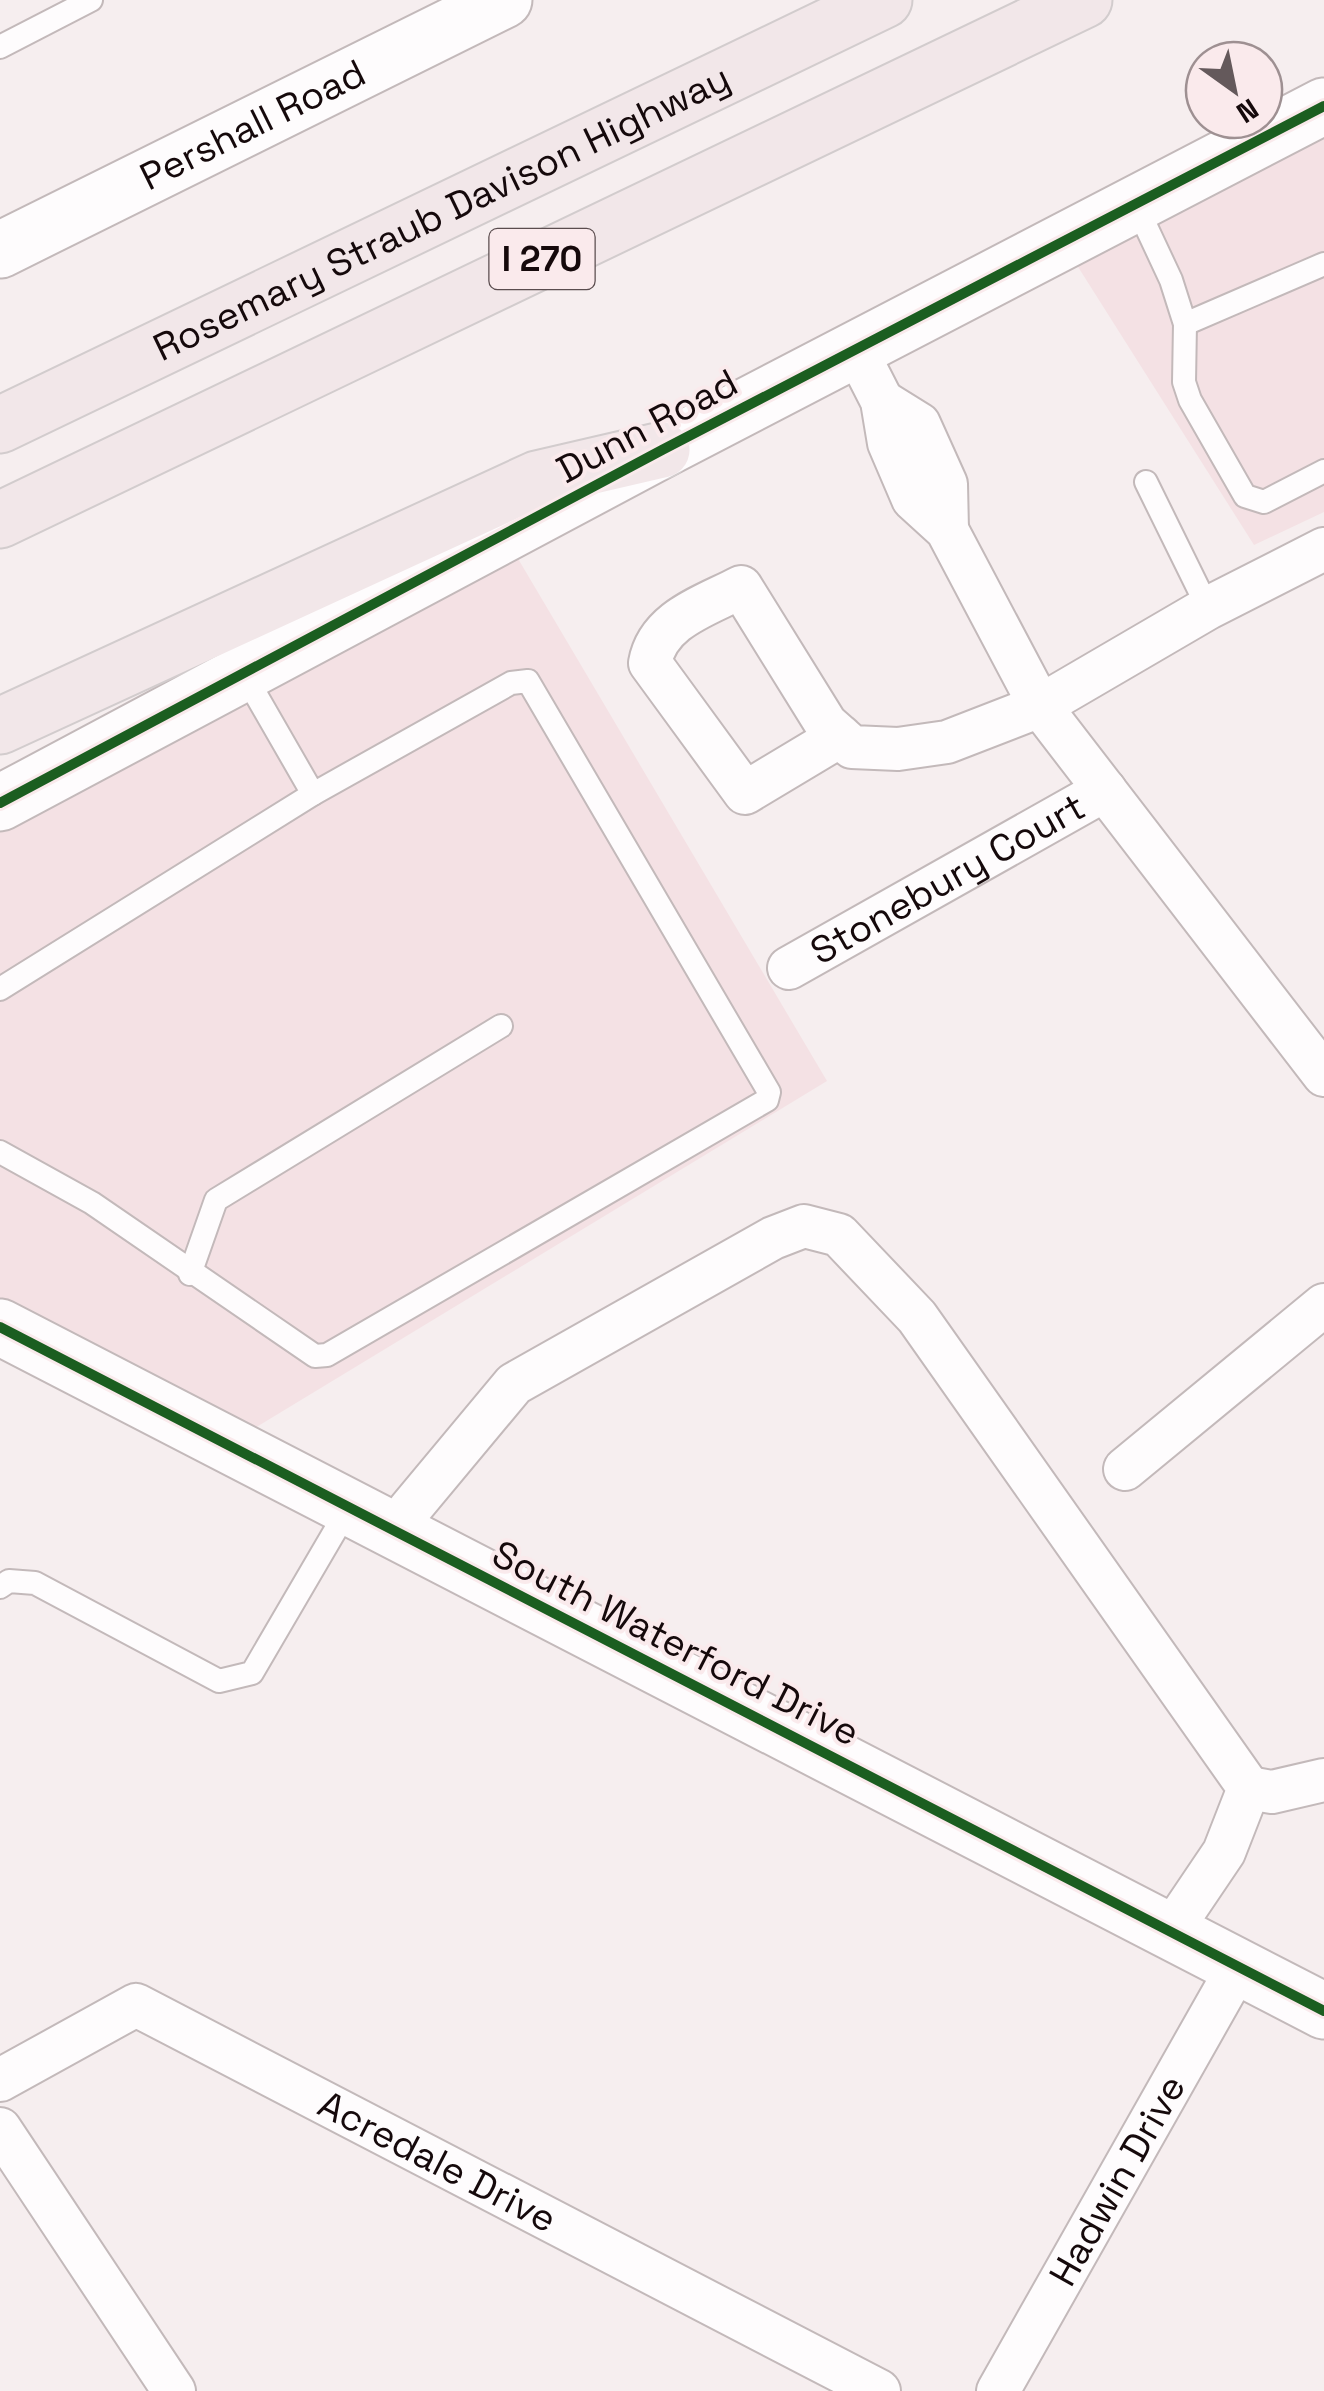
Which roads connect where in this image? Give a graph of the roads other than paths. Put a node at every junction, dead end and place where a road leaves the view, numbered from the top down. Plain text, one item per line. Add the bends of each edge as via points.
1 (91, 0) edge
2 (504, 0) edge
3 (884, 0) edge
4 (1084, 0) edge
5 (0, 47) edge
6 (1324, 106) edge
7 (1134, 203) junction
8 (0, 250) edge
9 (1324, 264) edge
10 (1186, 333) junction
11 (857, 352) junction
12 (0, 425) edge
13 (662, 450) junction
14 (1324, 471) edge
15 (1146, 482) dead end
16 (0, 520) edge
17 (1324, 548) edge
18 (1208, 608) junction
19 (244, 674) junction
20 (1040, 706) junction
21 (0, 726) edge
22 (840, 736) junction
23 (1105, 790) junction
24 (313, 794) junction
25 (0, 804) edge
26 (789, 968) dead end
27 (0, 989) edge
28 (500, 1026) dead end
29 (1324, 1075) edge
30 (0, 1152) edge
31 (190, 1274) junction
32 (1324, 1306) edge
33 (0, 1327) edge
34 (1125, 1469) dead end
35 (349, 1508) junction
36 (401, 1534) junction
37 (0, 1586) edge
38 (1324, 1780) edge
39 (1248, 1788) junction
40 (1170, 1932) junction
41 (1238, 1966) junction
42 (1324, 2011) edge
43 (0, 2080) edge
44 (0, 2129) edge
45 (174, 2391) edge
46 (879, 2391) edge
47 (998, 2391) edge

1 - 5 lane
2 - 8 street, Pershall Road
3 - 12 highway, Rosemary Straub Davison Highway / I 270
4 - 16 highway, I 270
6 - 7 street, Dunn Road
7 - 10 lane via 1171,280
7 - 11 street, Dunn Road
9 - 10 lane
10 - 14 lane via 1190,400 1245,496 1264,502
11 - 13 street, Dunn Road
11 - 20 street, Stonebury Court via 882,401 889,442 914,498 947,530
13 - 19 street, Dunn Road
13 - 21 highway via 537,478
15 - 18 lane
17 - 18 street
18 - 20 street
19 - 24 lane
19 - 25 street, Dunn Road
20 - 22 street via 946,742 852,747
20 - 23 street, Stonebury Court
22 - 22 street via 744,793 650,662 654,640 677,620 741,587 826,724
23 - 26 street, Stonebury Court
23 - 29 street, Stonebury Court
24 - 27 lane
24 - 31 lane via 511,683 528,680 769,1092 767,1100 332,1354 315,1356
28 - 31 lane via 216,1200
30 - 31 lane via 92,1203
32 - 34 street
33 - 35 street, South Waterford Drive
35 - 36 street, South Waterford Drive
35 - 37 lane via 252,1673 219,1681 36,1583
36 - 39 street via 409,1510 514,1384 773,1238 804,1226 840,1235 917,1317
36 - 40 street, South Waterford Drive
38 - 39 street via 1272,1792
39 - 40 street via 1224,1852
40 - 41 street, South Waterford Drive
41 - 42 street, South Waterford Drive
41 - 47 street, Hadwin Drive
43 - 46 street, Acredale Drive via 136,2005
44 - 45 street

